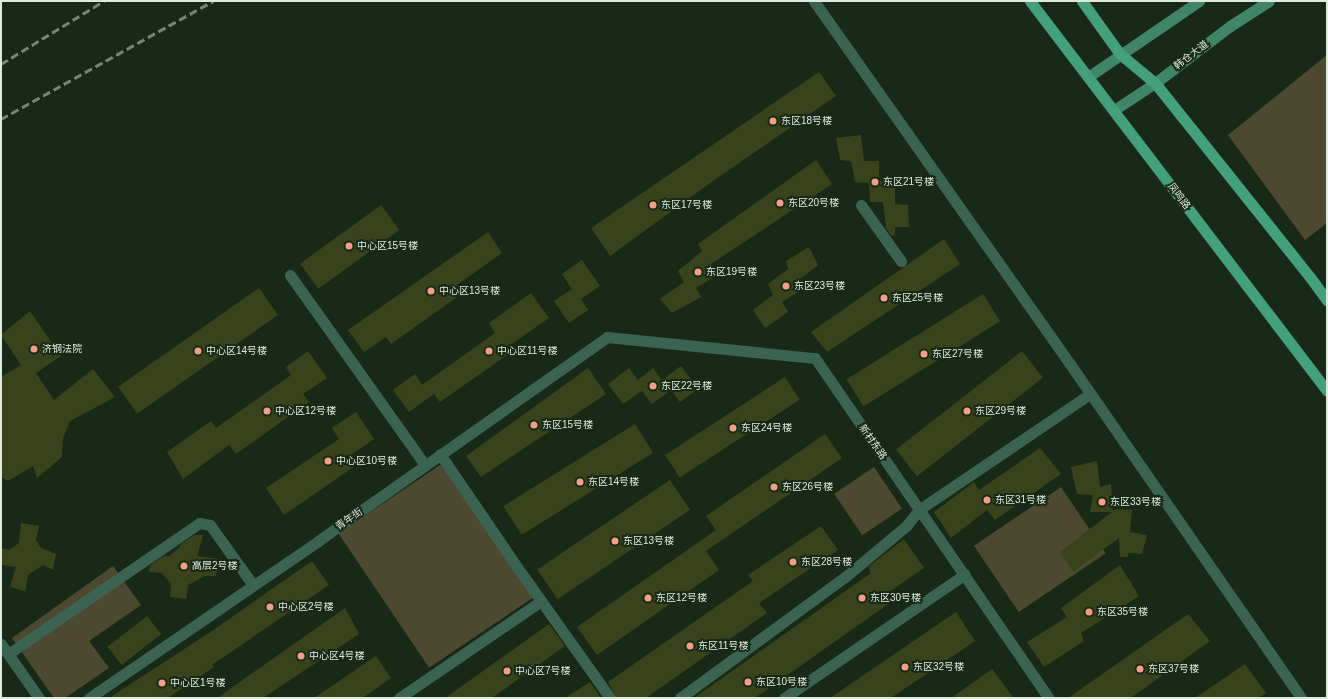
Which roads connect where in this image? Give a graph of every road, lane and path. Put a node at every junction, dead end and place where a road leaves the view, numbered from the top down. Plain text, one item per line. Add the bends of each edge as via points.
1 (814, 1) edge
2 (1030, 1) edge
3 (1082, 1) edge
4 (1199, 1) edge
5 (1269, 1) edge
6 (1120, 54) junction
7 (1088, 77) junction
8 (1155, 83) junction
9 (1114, 110) junction
10 (861, 205) dead end
11 (901, 261) dead end
12 (290, 275) dead end
13 (1327, 300) edge
14 (607, 337) joint
15 (1327, 391) edge
16 (1090, 394) junction
17 (440, 454) junction
18 (425, 465) junction
19 (920, 509) junction
20 (965, 574) junction
21 (253, 585) junction
22 (541, 602) junction
23 (1, 644) edge
24 (8, 654) junction
25 (39, 698) edge
26 (89, 698) edge
27 (399, 698) edge
28 (610, 698) edge
29 (680, 698) edge
30 (784, 698) edge
31 (1049, 698) edge
32 (1301, 698) edge

1 - 16 street
2 - 7 main road, 凤鸣路
3 - 6 main road
4 - 6 main road
5 - 8 main road, 韩仓大道 via 1230,26
6 - 7 main road
6 - 8 main road
7 - 9 main road, 凤鸣路
8 - 9 main road, 韩仓大道
8 - 13 main road
9 - 15 main road, 凤鸣路
10 - 11 street
12 - 18 street
14 - 17 street, 青年街
14 - 19 street, 新村东路 via 815,358
16 - 19 street
16 - 32 street
17 - 18 street, 青年街
17 - 22 street
18 - 21 street, 青年街
19 - 20 street, 新村东路
19 - 29 street via 906,526 845,577
20 - 30 street
20 - 31 street, 新村东路
21 - 24 street via 210,525 199,523
21 - 26 street, 青年街
22 - 27 street
22 - 28 street
23 - 24 street
24 - 25 street

